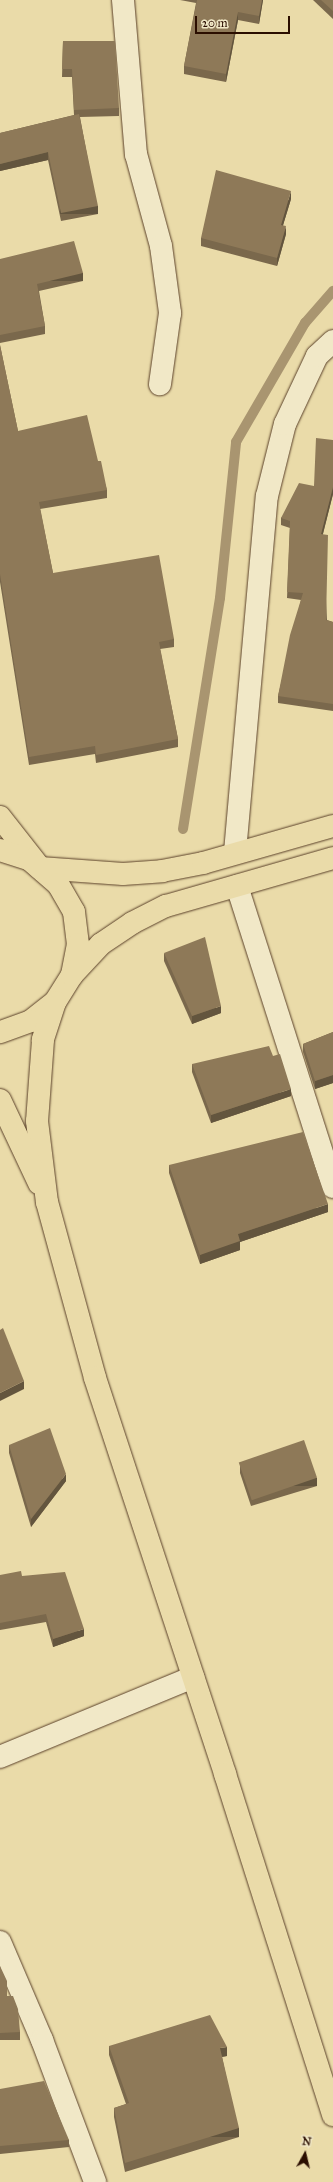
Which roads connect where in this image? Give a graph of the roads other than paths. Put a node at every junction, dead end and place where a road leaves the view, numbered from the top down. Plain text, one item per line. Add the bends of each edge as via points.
1 (123, 0) edge
2 (333, 341) edge
3 (160, 384) dead end
4 (0, 817) edge
5 (333, 826) edge
6 (0, 850) edge
7 (235, 852) junction
8 (333, 858) edge
9 (40, 868) junction
10 (237, 886) junction
11 (72, 975) junction
12 (55, 1002) junction
13 (0, 1032) edge
14 (0, 1100) edge
15 (333, 1187) edge
16 (47, 1202) junction
17 (193, 1677) junction
18 (0, 1757) edge
19 (0, 1942) edge
20 (333, 2115) edge
21 (95, 2182) edge

1 - 3 street via 136,154 161,246 170,313
2 - 7 street via 317,356 285,424 267,496
4 - 9 main road
5 - 7 main road
6 - 9 main road via 30,860
7 - 9 main road via 162,871 123,874
8 - 10 main road
9 - 11 main road via 58,884 74,912 78,944
10 - 11 main road via 166,906 132,922 101,944
10 - 15 street
11 - 12 main road
12 - 13 main road via 31,1021
12 - 16 main road via 43,1040 39,1093 38,1121
14 - 16 main road
16 - 17 main road via 95,1378
17 - 18 street
17 - 20 main road
19 - 21 street via 42,2040

